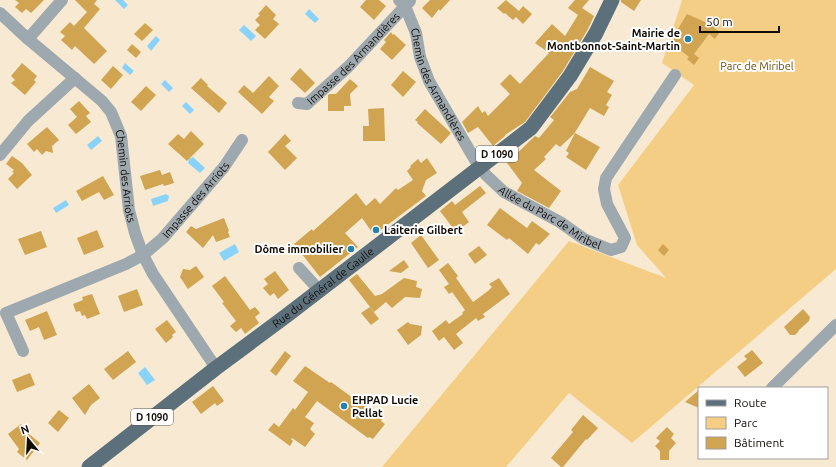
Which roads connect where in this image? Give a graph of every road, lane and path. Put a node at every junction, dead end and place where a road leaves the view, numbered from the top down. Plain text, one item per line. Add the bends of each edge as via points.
1 (62, 0) edge
2 (612, 0) edge
3 (405, 2) edge
4 (0, 13) edge
5 (28, 39) junction
6 (675, 75) dead end
7 (75, 78) junction
8 (298, 103) dead end
9 (242, 140) dead end
10 (0, 155) edge
11 (480, 167) junction
12 (143, 255) junction
13 (299, 268) dead end
14 (319, 290) junction
15 (836, 325) edge
16 (23, 351) dead end
17 (216, 368) junction
18 (773, 387) edge
19 (89, 467) edge

1 - 5 street
2 - 11 main road, Rue du Général de Gaulle / D 1090 via 570,76 531,128
3 - 8 street, Impasse des Armandières via 348,67 307,104
3 - 11 street, Chemin des Armandières via 429,81
4 - 5 street, Chemin des Arriots
5 - 7 street, Chemin des Arriots
6 - 11 street, Allée du Parc de Miribel via 606,178 604,188 607,204 625,238 621,247 611,250 584,239 560,222 504,192
7 - 10 street via 28,121
7 - 12 street, Chemin des Arriots via 111,112 120,136 129,210
9 - 12 street, Impasse des Arriots via 205,190 163,238
11 - 14 main road, Rue du Général de Gaulle / D 1090
12 - 16 street, Impasse des Arriots via 6,312
12 - 17 street, Chemin des Arriots
13 - 14 street
14 - 17 main road, Rue du Général de Gaulle / D 1090
15 - 18 street
17 - 19 main road, Rue du Général de Gaulle / D 1090

